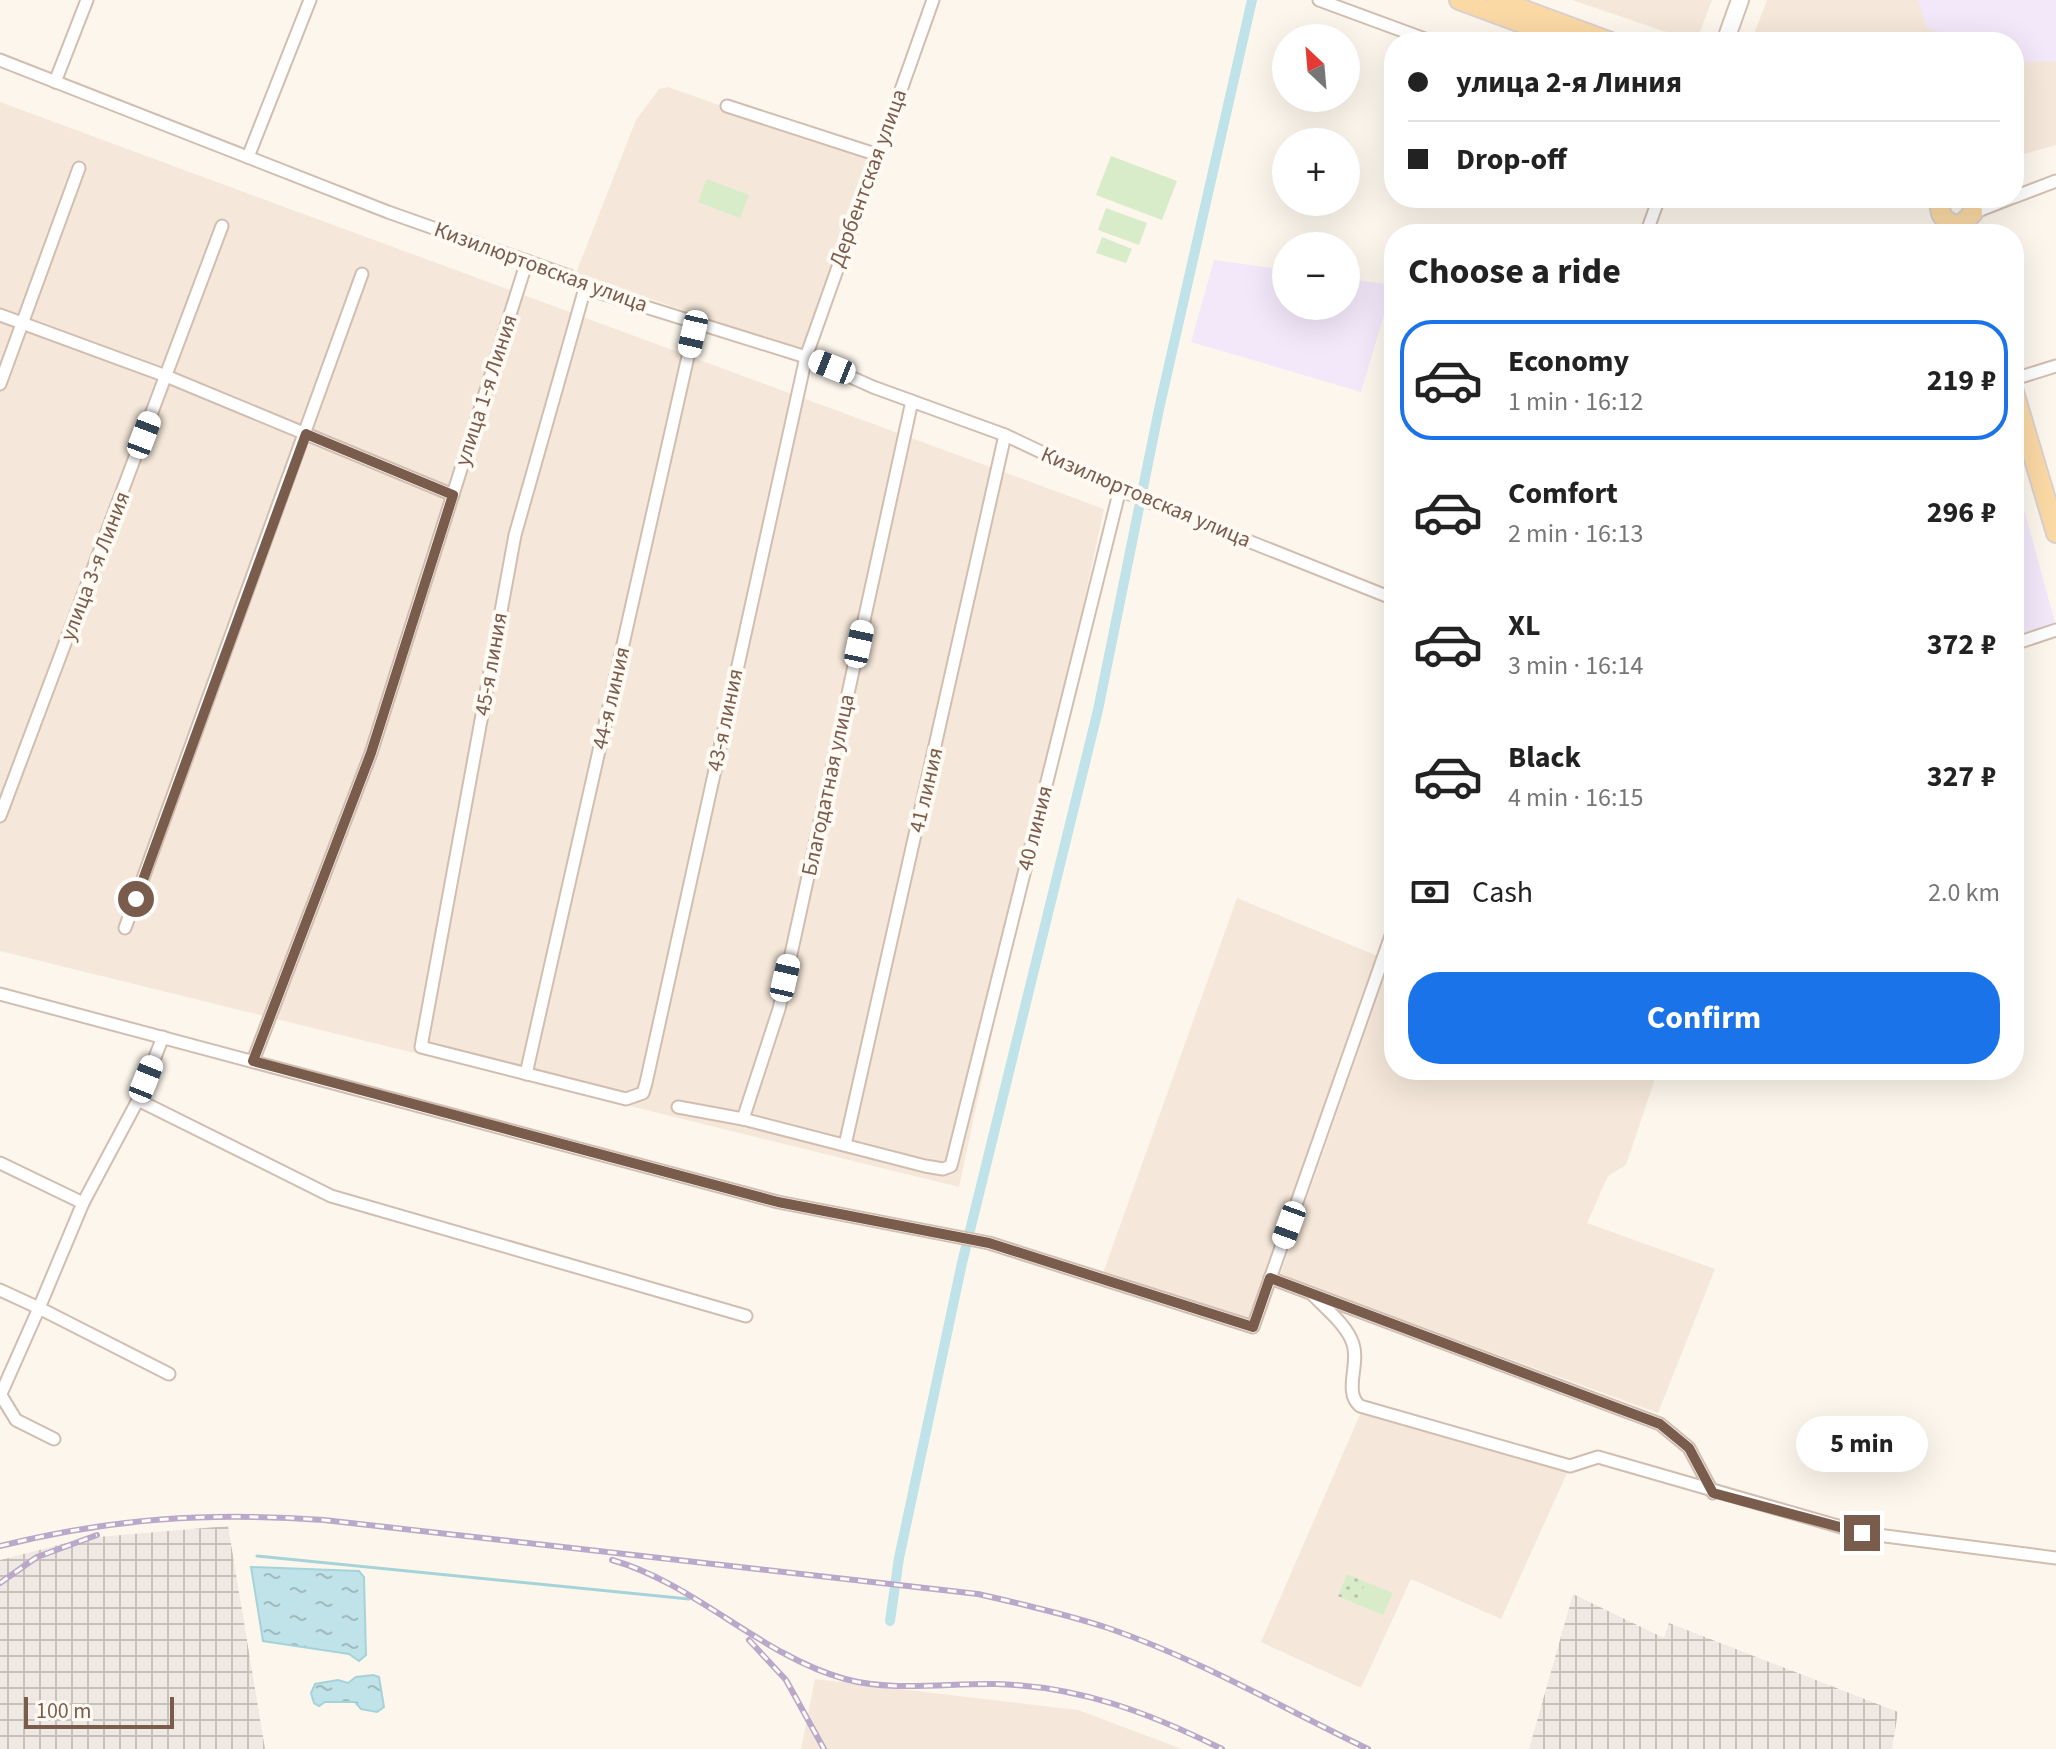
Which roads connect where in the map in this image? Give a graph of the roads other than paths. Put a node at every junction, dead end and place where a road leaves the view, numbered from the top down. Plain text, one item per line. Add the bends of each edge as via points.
1 (87, 0) edge
2 (310, 0) edge
3 (933, 0) edge
4 (1319, 0) edge
5 (1459, 0) edge
6 (1497, 0) edge
7 (1740, 0) edge
8 (1406, 32) edge
9 (1546, 32) edge
10 (1584, 32) edge
11 (1729, 32) edge
12 (0, 60) edge
13 (55, 82) junction
14 (727, 106) dead end
15 (875, 154) junction
16 (248, 157) junction
17 (79, 168) dead end
18 (2056, 181) edge
19 (2039, 187) junction
20 (2024, 188) edge
21 (2024, 193) edge
22 (222, 226) dead end
23 (527, 261) junction
24 (362, 274) dead end
25 (585, 288) junction
26 (0, 315) edge
27 (696, 321) junction
28 (23, 323) junction
29 (806, 357) junction
30 (2056, 366) edge
31 (166, 376) junction
32 (2024, 376) edge
33 (0, 384) edge
34 (912, 401) junction
35 (2024, 426) edge
36 (306, 434) junction
37 (1005, 435) junction
38 (1125, 491) junction
39 (453, 495) junction
40 (2056, 533) edge
41 (1384, 595) edge
42 (2056, 630) edge
43 (2024, 641) edge
44 (0, 816) edge
45 (125, 928) dead end
46 (1384, 955) edge
47 (0, 994) edge
48 (163, 1037) junction
49 (253, 1061) junction
50 (526, 1074) junction
51 (138, 1100) junction
52 (678, 1107) dead end
53 (743, 1119) junction
54 (845, 1145) junction
55 (0, 1163) edge
56 (83, 1203) junction
57 (1270, 1278) junction
58 (0, 1290) edge
59 (1312, 1294) junction
60 (39, 1308) junction
61 (746, 1316) dead end
62 (169, 1374) dead end
63 (1, 1396) edge
64 (54, 1439) dead end
65 (1713, 1493) junction
66 (2056, 1558) edge

1 - 13 street
2 - 16 street
3 - 15 street, Дербентская улица
4 - 8 street
5 - 9 main road
6 - 10 main road
7 - 11 main road
12 - 13 street, Кизилюртовская улица
13 - 16 street, Кизилюртовская улица
14 - 15 street
15 - 29 street, Дербентская улица
16 - 23 street, Кизилюртовская улица
17 - 28 street
18 - 19 street
19 - 20 street
19 - 21 street
22 - 31 street, улица 3-я Линия
23 - 25 street, Кизилюртовская улица via 569,276
23 - 39 street, улица 1-я Линия
24 - 36 street
25 - 27 street, Кизилюртовская улица
25 - 50 street, 45-я линия via 515,535 421,1047
26 - 28 street
27 - 29 street, Кизилюртовская улица
27 - 50 street, 44-я линия
28 - 31 street
28 - 33 street
29 - 34 street, Кизилюртовская улица
29 - 50 street, 43-я линия via 643,1093 626,1099
30 - 32 street
31 - 36 street
31 - 44 street, улица 3-я Линия
34 - 37 street, Кизилюртовская улица
34 - 53 street, Благодатная улица via 779,1009
35 - 40 main road
36 - 39 street
36 - 45 street
37 - 38 street, Кизилюртовская улица
37 - 54 street, 41 линия
38 - 41 street, Кизилюртовская улица
38 - 54 street, 40 линия via 951,1166 934,1168
39 - 49 street, улица 1-я Линия via 371,753
42 - 43 street
46 - 57 street
47 - 48 street
48 - 49 street
48 - 51 street
49 - 57 street via 778,1202 989,1243 1253,1327
51 - 56 street
51 - 61 street via 331,1196
52 - 53 street
53 - 54 street
55 - 56 street
56 - 60 street
57 - 59 street
58 - 60 street
59 - 65 street via 1660,1424 1689,1448
59 - 65 street via 1354,1345 1352,1395 1360,1406 1570,1466 1598,1457
60 - 62 street
60 - 63 street
63 - 64 street via 16,1420
65 - 66 street via 1862,1533

